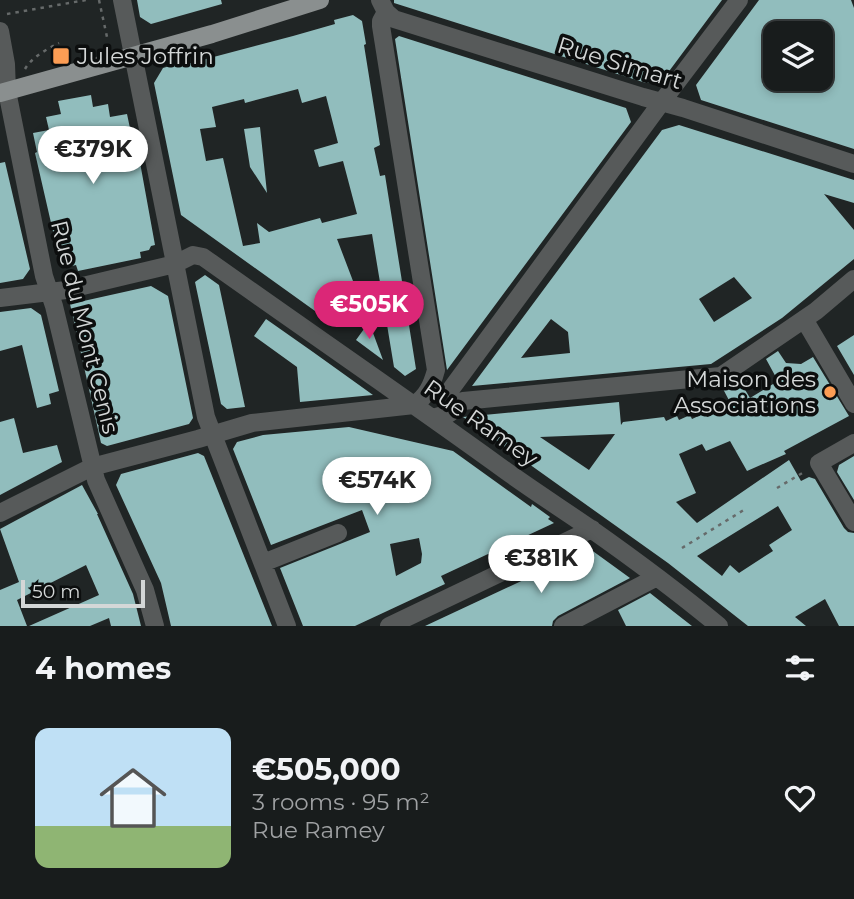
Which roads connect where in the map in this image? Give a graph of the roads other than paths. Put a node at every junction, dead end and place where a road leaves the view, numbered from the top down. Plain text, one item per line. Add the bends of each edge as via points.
1 (122, 0) edge
2 (320, 0) edge
3 (739, 0) edge
4 (383, 6) edge
5 (0, 31) edge
6 (134, 56) junction
7 (4, 92) edge
8 (661, 103) junction
9 (854, 164) edge
10 (175, 264) junction
11 (854, 279) edge
12 (50, 292) junction
13 (0, 298) edge
14 (804, 319) junction
15 (431, 388) junction
16 (457, 395) junction
17 (854, 404) edge
18 (414, 405) junction
19 (433, 418) junction
20 (212, 435) junction
21 (854, 443) edge
22 (92, 467) junction
23 (0, 513) edge
24 (854, 522) edge
25 (592, 529) junction
26 (338, 533) dead end
27 (263, 563) junction
28 (657, 576) junction
29 (155, 626) edge
30 (287, 626) edge
31 (388, 626) edge
32 (563, 626) edge
33 (719, 626) edge

1 - 6 street
2 - 6 main road
3 - 8 street
4 - 8 street, Rue Simart via 394,19
4 - 15 street via 381,26 436,370
5 - 7 street, Rue du Mont Cenis via 6,65
6 - 7 main road
6 - 10 street
7 - 12 street, Rue du Mont Cenis
8 - 9 street, Rue Simart
8 - 16 street
10 - 12 street, Rue Ramey
10 - 18 street, Rue Ramey via 203,257
10 - 20 street
11 - 14 street
12 - 13 street, Rue Ramey
12 - 22 street, Rue du Mont Cenis
14 - 16 street via 720,376
14 - 17 street
15 - 16 street via 439,386
15 - 18 street
16 - 19 street via 450,413
18 - 19 street, Rue Ramey
18 - 20 street via 252,422
19 - 25 street, Rue Ramey
20 - 22 street
20 - 27 street
21 - 24 street via 819,463
22 - 23 street
22 - 29 street, Rue du Mont Cenis via 145,590
25 - 28 street, Rue Ramey
25 - 31 street
26 - 27 street
27 - 30 street
28 - 32 street
28 - 33 street, Rue Ramey

